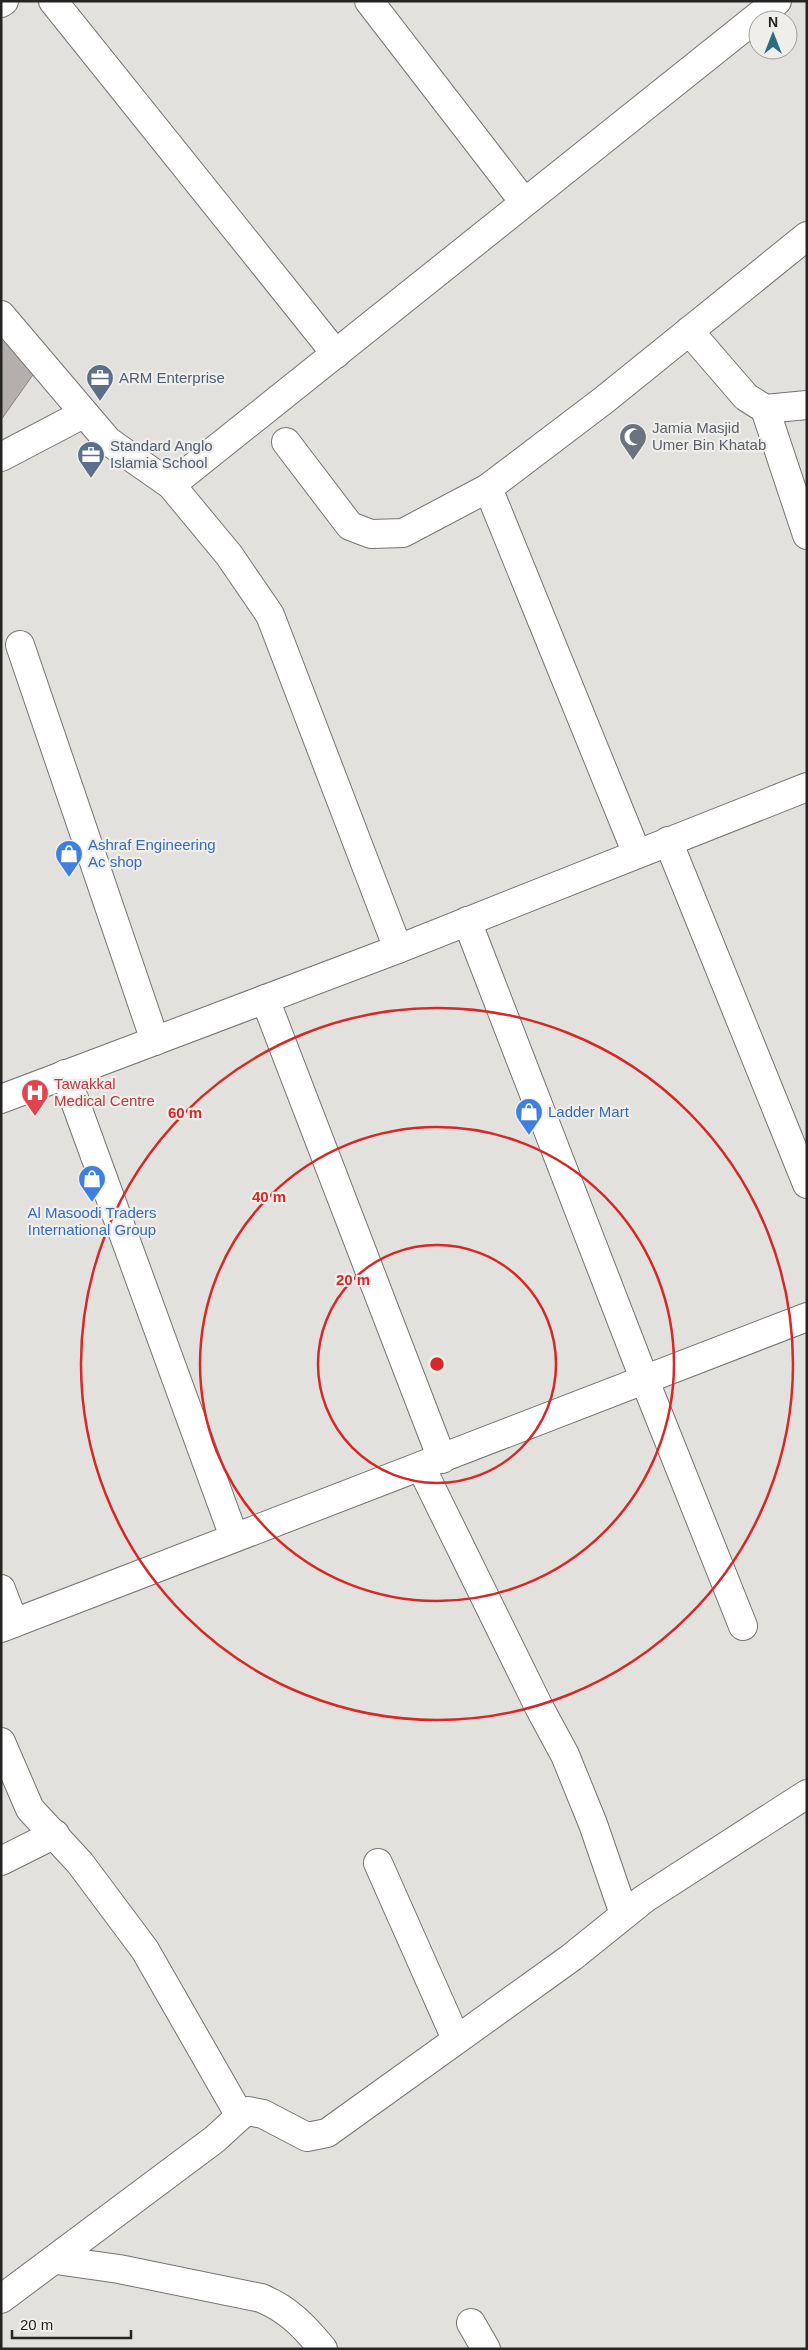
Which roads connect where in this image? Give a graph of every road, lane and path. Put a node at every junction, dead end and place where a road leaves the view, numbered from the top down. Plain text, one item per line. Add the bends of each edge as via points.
1 (53, 1) edge
2 (776, 1) edge
3 (370, 2) edge
4 (524, 202) junction
5 (807, 236) edge
6 (1, 314) edge
7 (689, 331) junction
8 (336, 354) junction
9 (807, 405) edge
10 (765, 409) junction
11 (83, 414) junction
12 (286, 442) dead end
13 (1, 457) edge
14 (171, 485) junction
15 (488, 488) junction
16 (807, 535) edge
17 (20, 645) dead end
18 (807, 787) edge
19 (668, 842) junction
20 (637, 854) junction
21 (467, 921) junction
22 (398, 949) junction
23 (265, 999) junction
24 (155, 1041) junction
25 (64, 1074) junction
26 (1, 1099) edge
27 (807, 1184) edge
28 (807, 1317) edge
29 (645, 1381) junction
30 (432, 1463) junction
31 (234, 1537) junction
32 (1, 1589) edge
33 (8, 1626) edge
34 (743, 1626) dead end
35 (1, 1742) edge
36 (807, 1794) edge
37 (55, 1834) junction
38 (1, 1861) edge
39 (378, 1863) dead end
40 (624, 1914) junction
41 (456, 2039) junction
42 (240, 2116) junction
43 (56, 2260) junction
44 (1, 2299) edge
45 (471, 2324) dead end
46 (323, 2349) edge
47 (486, 2349) edge

1 - 8 street
2 - 4 street
3 - 4 street
4 - 8 street
5 - 7 street
6 - 11 street
7 - 10 street via 746,397
7 - 15 street
8 - 14 street
9 - 10 street
10 - 16 street
11 - 13 street
11 - 14 street via 108,441
12 - 15 street via 350,526 371,534 403,533
14 - 22 street via 229,555 270,615
15 - 20 street
17 - 24 street
18 - 19 street
19 - 20 street
19 - 27 street
20 - 21 street
21 - 22 street
21 - 29 street
22 - 23 street
23 - 24 street
23 - 30 street
24 - 25 street
25 - 26 street
25 - 31 street
28 - 29 street
29 - 30 street
29 - 34 street
30 - 31 street
30 - 40 street via 539,1707 564,1755 593,1824
31 - 33 street
32 - 33 street
35 - 37 street via 30,1809
36 - 40 street
37 - 38 street
37 - 42 street via 145,1950
39 - 41 street
40 - 41 street via 572,1957
41 - 42 street via 326,2133 307,2137 263,2114 248,2111
42 - 43 street via 215,2139
43 - 44 street
43 - 46 street via 119,2269 261,2298 281,2306 301,2322
45 - 47 street

